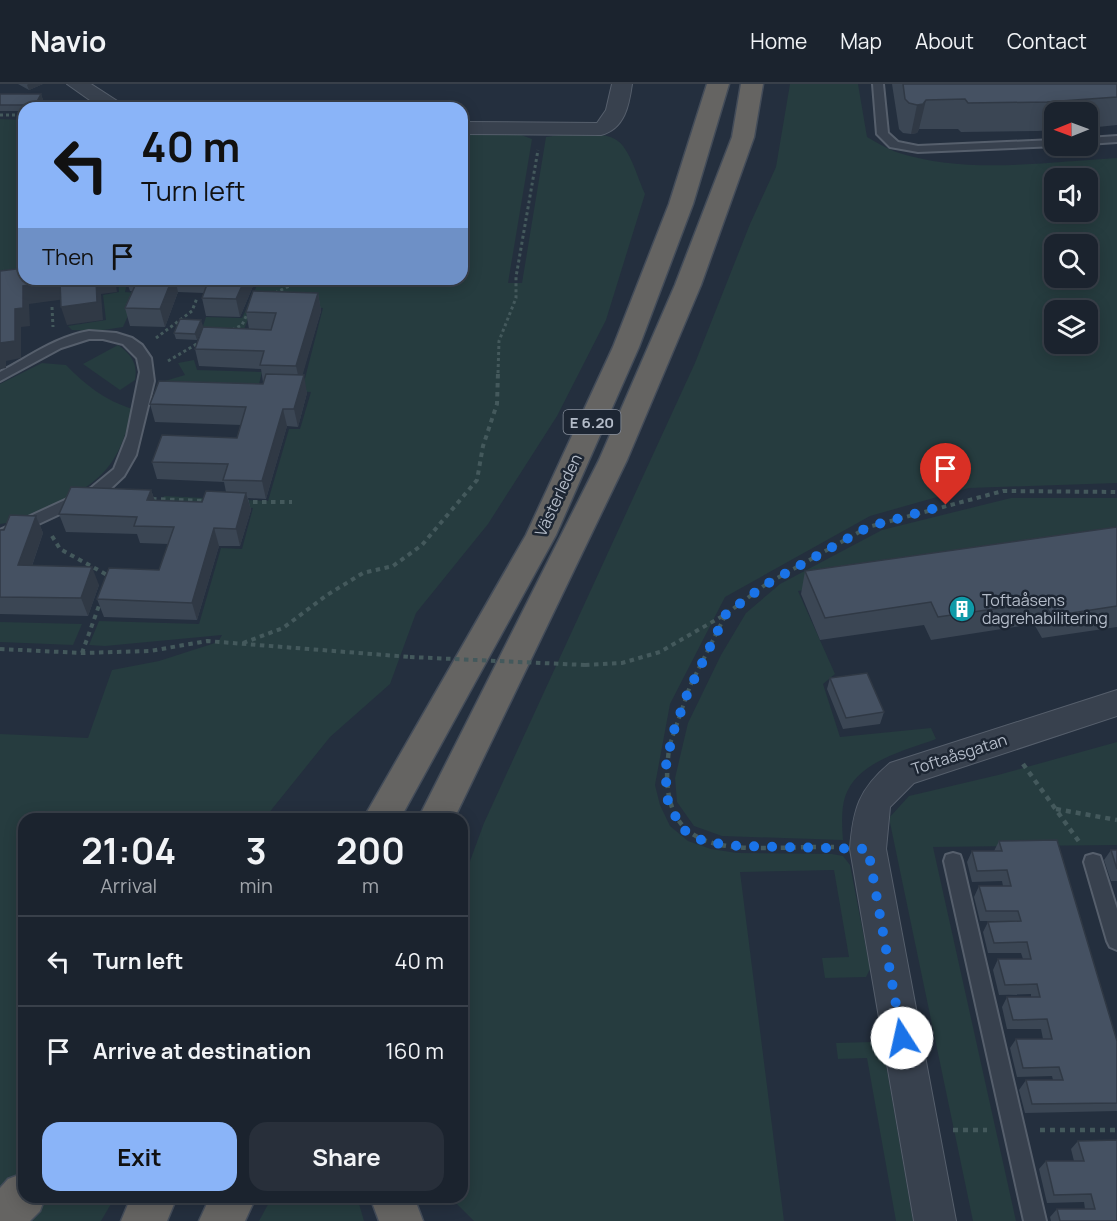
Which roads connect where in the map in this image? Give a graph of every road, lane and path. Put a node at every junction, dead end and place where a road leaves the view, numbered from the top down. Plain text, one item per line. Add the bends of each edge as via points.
1 (77, 84) edge
2 (622, 84) edge
3 (705, 84) edge
4 (718, 84) edge
5 (752, 84) edge
6 (768, 84) edge
7 (878, 84) edge
8 (105, 102) edge
9 (0, 115) edge
10 (18, 115) edge
11 (468, 128) edge
12 (541, 131) junction
13 (705, 131) junction
14 (1117, 139) edge
15 (1098, 140) edge
16 (1044, 143) edge
17 (734, 164) junction
18 (291, 285) edge
19 (274, 293) edge
20 (198, 298) dead end
21 (249, 310) edge
22 (232, 330) edge
23 (207, 338) edge
24 (139, 352) junction
25 (147, 374) junction
26 (0, 377) edge
27 (1117, 492) edge
28 (141, 499) edge
29 (208, 501) edge
30 (240, 502) edge
31 (292, 502) dead end
32 (47, 513) junction
33 (0, 537) edge
34 (106, 586) edge
35 (102, 597) edge
36 (726, 614) junction
37 (243, 644) junction
38 (0, 649) edge
39 (81, 653) junction
40 (1117, 703) edge
41 (1006, 739) junction
42 (1055, 809) junction
43 (384, 813) edge
44 (439, 813) edge
45 (1117, 820) edge
46 (868, 849) junction
47 (953, 861) dead end
48 (1093, 862) joint
49 (1117, 941) edge
50 (18, 1202) edge
51 (152, 1203) edge
52 (231, 1203) edge
53 (394, 1203) edge
54 (0, 1221) edge
55 (143, 1221) edge
56 (221, 1221) edge
57 (401, 1221) edge
58 (935, 1221) edge
59 (1035, 1221) edge

1 - 8 street
2 - 12 street via 616,115 607,126 595,130
3 - 13 highway
4 - 13 highway, Västerleden / E 6.20
5 - 17 highway, Västerleden / E 6.20
6 - 17 highway
7 - 16 lane via 883,134 894,145 918,149
9 - 10 path
11 - 12 street
12 - 37 path via 516,277 516,298 499,341 497,404 477,480 422,546 393,566 363,573 283,628
13 - 43 highway, Västerleden / E 6.20 via 626,347 541,535
14 - 15 lane
17 - 44 highway, Västerleden / E 6.20 via 688,285 613,460
18 - 19 path
20 - 24 path via 192,311
21 - 22 path via 242,325
23 - 25 path
24 - 25 lane
24 - 26 lane via 132,342 115,336 77,337
25 - 32 lane via 134,438 115,478 96,492
27 - 36 path via 1003,491 868,527 765,585
28 - 29 path
30 - 31 path
32 - 33 lane
32 - 34 path via 50,532 60,549 110,574
35 - 39 path
36 - 37 path, bridge via 660,652 622,663 585,665 410,657
36 - 46 path via 688,692 665,770 668,802 682,829 705,842 738,846
37 - 39 path via 207,640 150,651
38 - 39 path
40 - 41 street, Toftaåsgatan
41 - 42 path
41 - 46 street, Toftaåsgatan via 902,773 884,787 869,816
42 - 45 path
42 - 48 path
46 - 58 street, Toftaåsgatan
47 - 59 lane
48 - 49 lane
50 - 54 highway
51 - 55 highway
52 - 56 highway
53 - 57 highway

